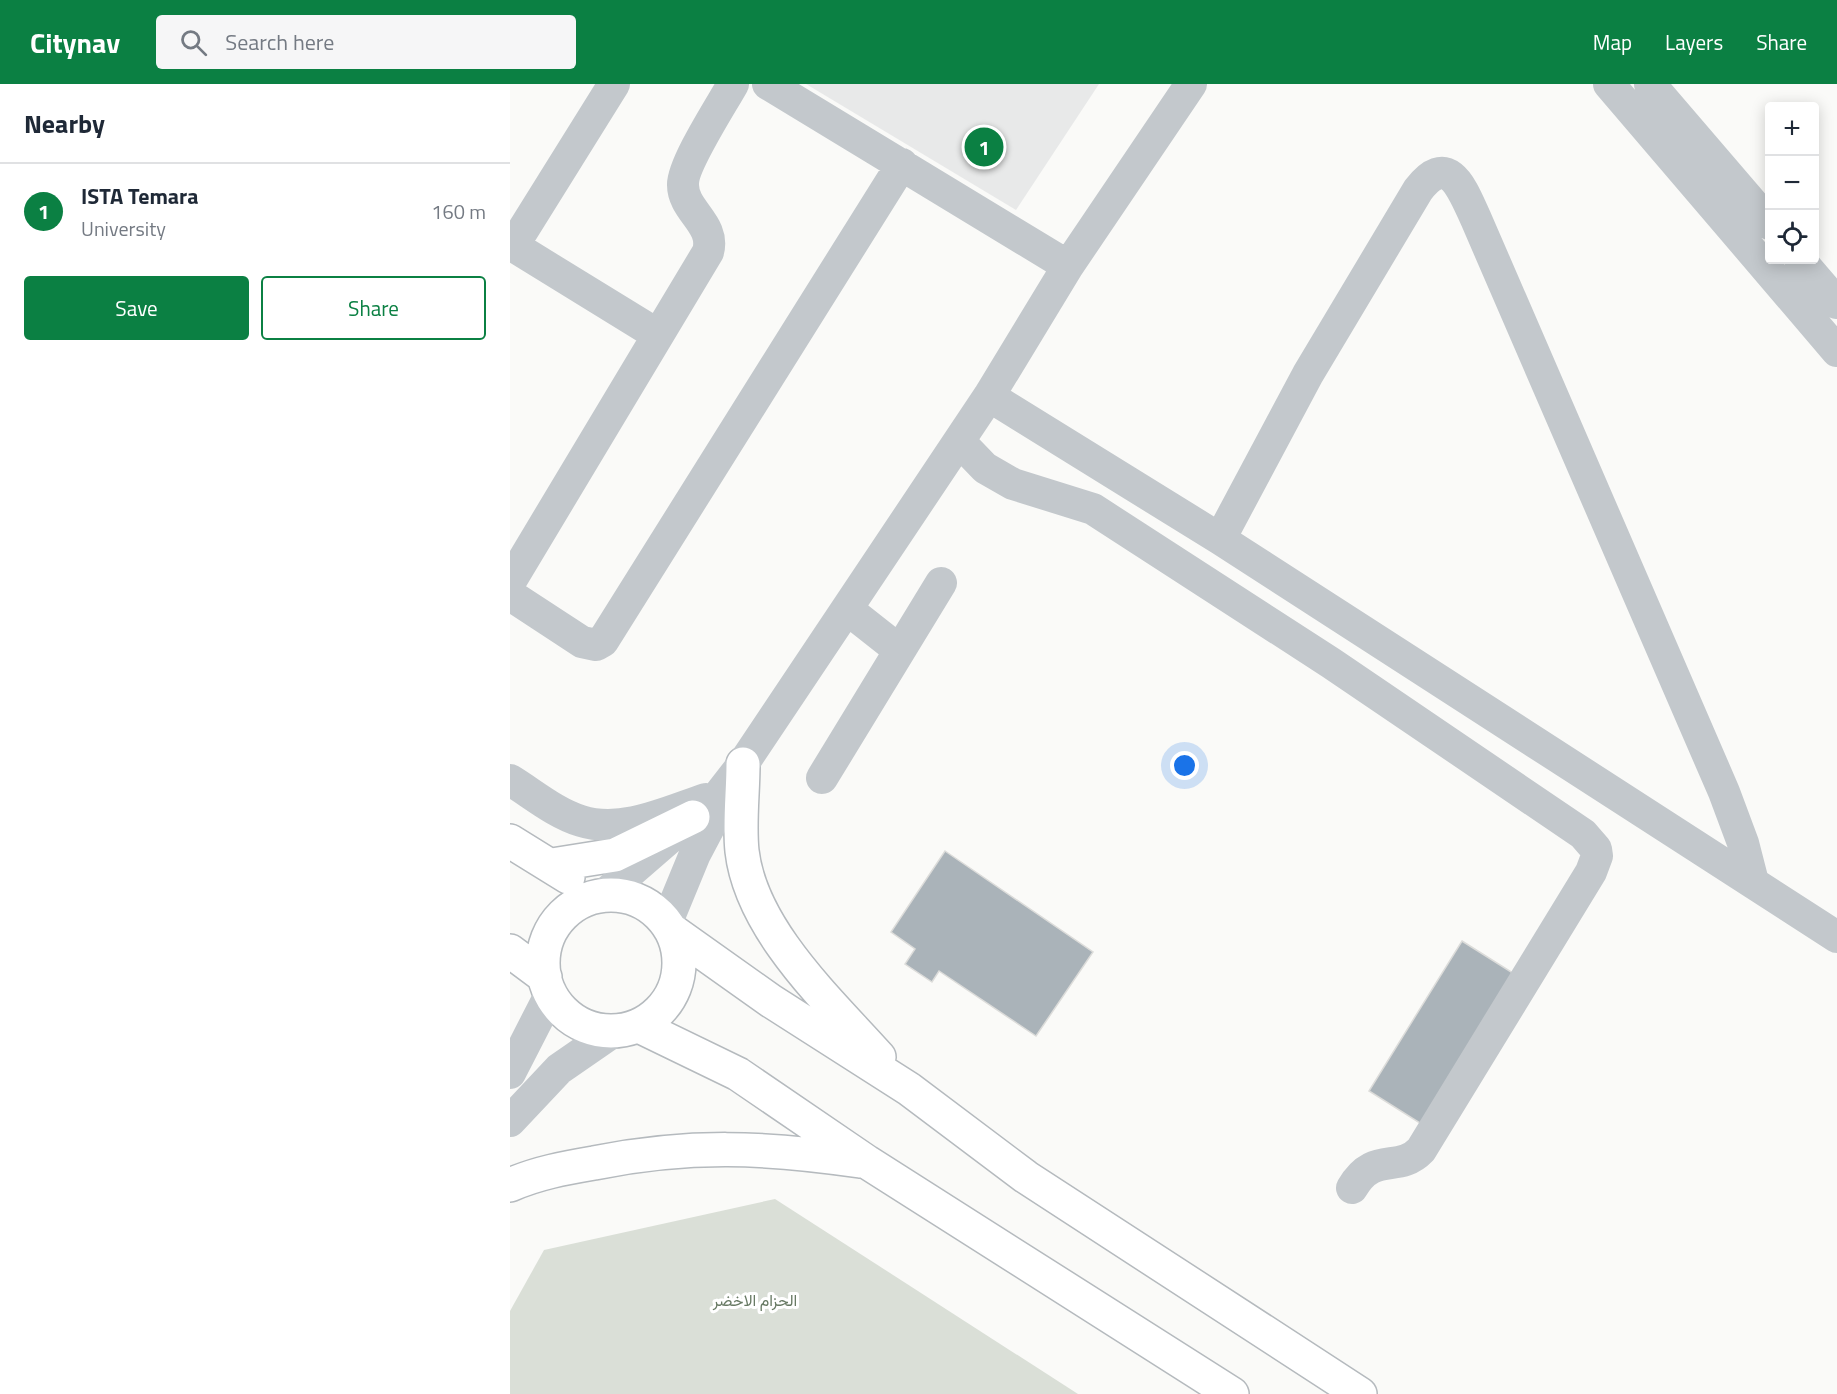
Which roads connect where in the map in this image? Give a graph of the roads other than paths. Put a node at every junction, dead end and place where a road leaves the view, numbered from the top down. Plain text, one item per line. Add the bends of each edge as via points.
1 (614, 84) edge
2 (733, 84) edge
3 (768, 84) edge
4 (1191, 84) edge
5 (1609, 84) edge
6 (1650, 84) edge
7 (902, 164) junction
8 (1765, 218) edge
9 (512, 245) edge
10 (1803, 264) edge
11 (1068, 266) junction
12 (1837, 303) edge
13 (658, 335) junction
14 (1837, 351) edge
15 (989, 396) junction
16 (959, 441) junction
17 (1220, 539) junction
18 (510, 582) edge
19 (941, 583) dead end
20 (510, 594) edge
21 (847, 609) junction
22 (899, 650) junction
23 (743, 764) junction
24 (822, 778) dead end
25 (510, 780) edge
26 (718, 795) junction
27 (693, 817) junction
28 (510, 841) edge
29 (552, 866) junction
30 (1754, 882) junction
31 (599, 895) junction
32 (669, 926) junction
33 (1837, 937) edge
34 (510, 951) edge
35 (548, 985) junction
36 (626, 1028) junction
37 (510, 1073) edge
38 (909, 1089) junction
39 (510, 1121) edge
40 (867, 1162) junction
41 (510, 1185) edge
42 (1352, 1188) dead end
43 (1232, 1394) edge
44 (1360, 1394) edge

1 - 9 street
2 - 13 street via 683,176 684,195 710,238 708,252
3 - 7 street
4 - 11 street
5 - 14 street
6 - 8 street
7 - 11 street
7 - 20 street via 603,641 596,645 582,642
9 - 13 street
10 - 12 street
11 - 15 street
13 - 18 street
15 - 16 street
15 - 17 street
16 - 21 street
16 - 42 street via 985,468 1013,484 1093,509 1501,777 1584,834 1596,849 1591,872 1421,1150 1413,1158 1368,1168
17 - 30 street
17 - 30 street via 1308,374 1418,190 1431,175 1446,172 1462,188 1476,219 1727,801
19 - 22 street
21 - 22 street
21 - 23 street
22 - 24 street
23 - 26 street
23 - 32 street via 695,854
23 - 38 main road via 742,852 757,904 813,982
25 - 26 street via 557,810 595,824 633,822
26 - 27 street
27 - 29 main road via 615,855
27 - 31 street
28 - 29 main road
29 - 31 main road
30 - 33 street
31 - 32 main road via 639,900
31 - 35 main road via 571,907 551,932 544,952
32 - 36 main road via 679,953 678,977 665,1006
32 - 38 main road via 771,1001
34 - 35 main road
35 - 36 main road via 560,1008 573,1019 597,1030
35 - 37 street
36 - 39 street via 559,1069
36 - 40 main road via 738,1074
38 - 44 main road via 1026,1177
40 - 41 main road via 737,1148 646,1153 535,1174
40 - 43 main road

